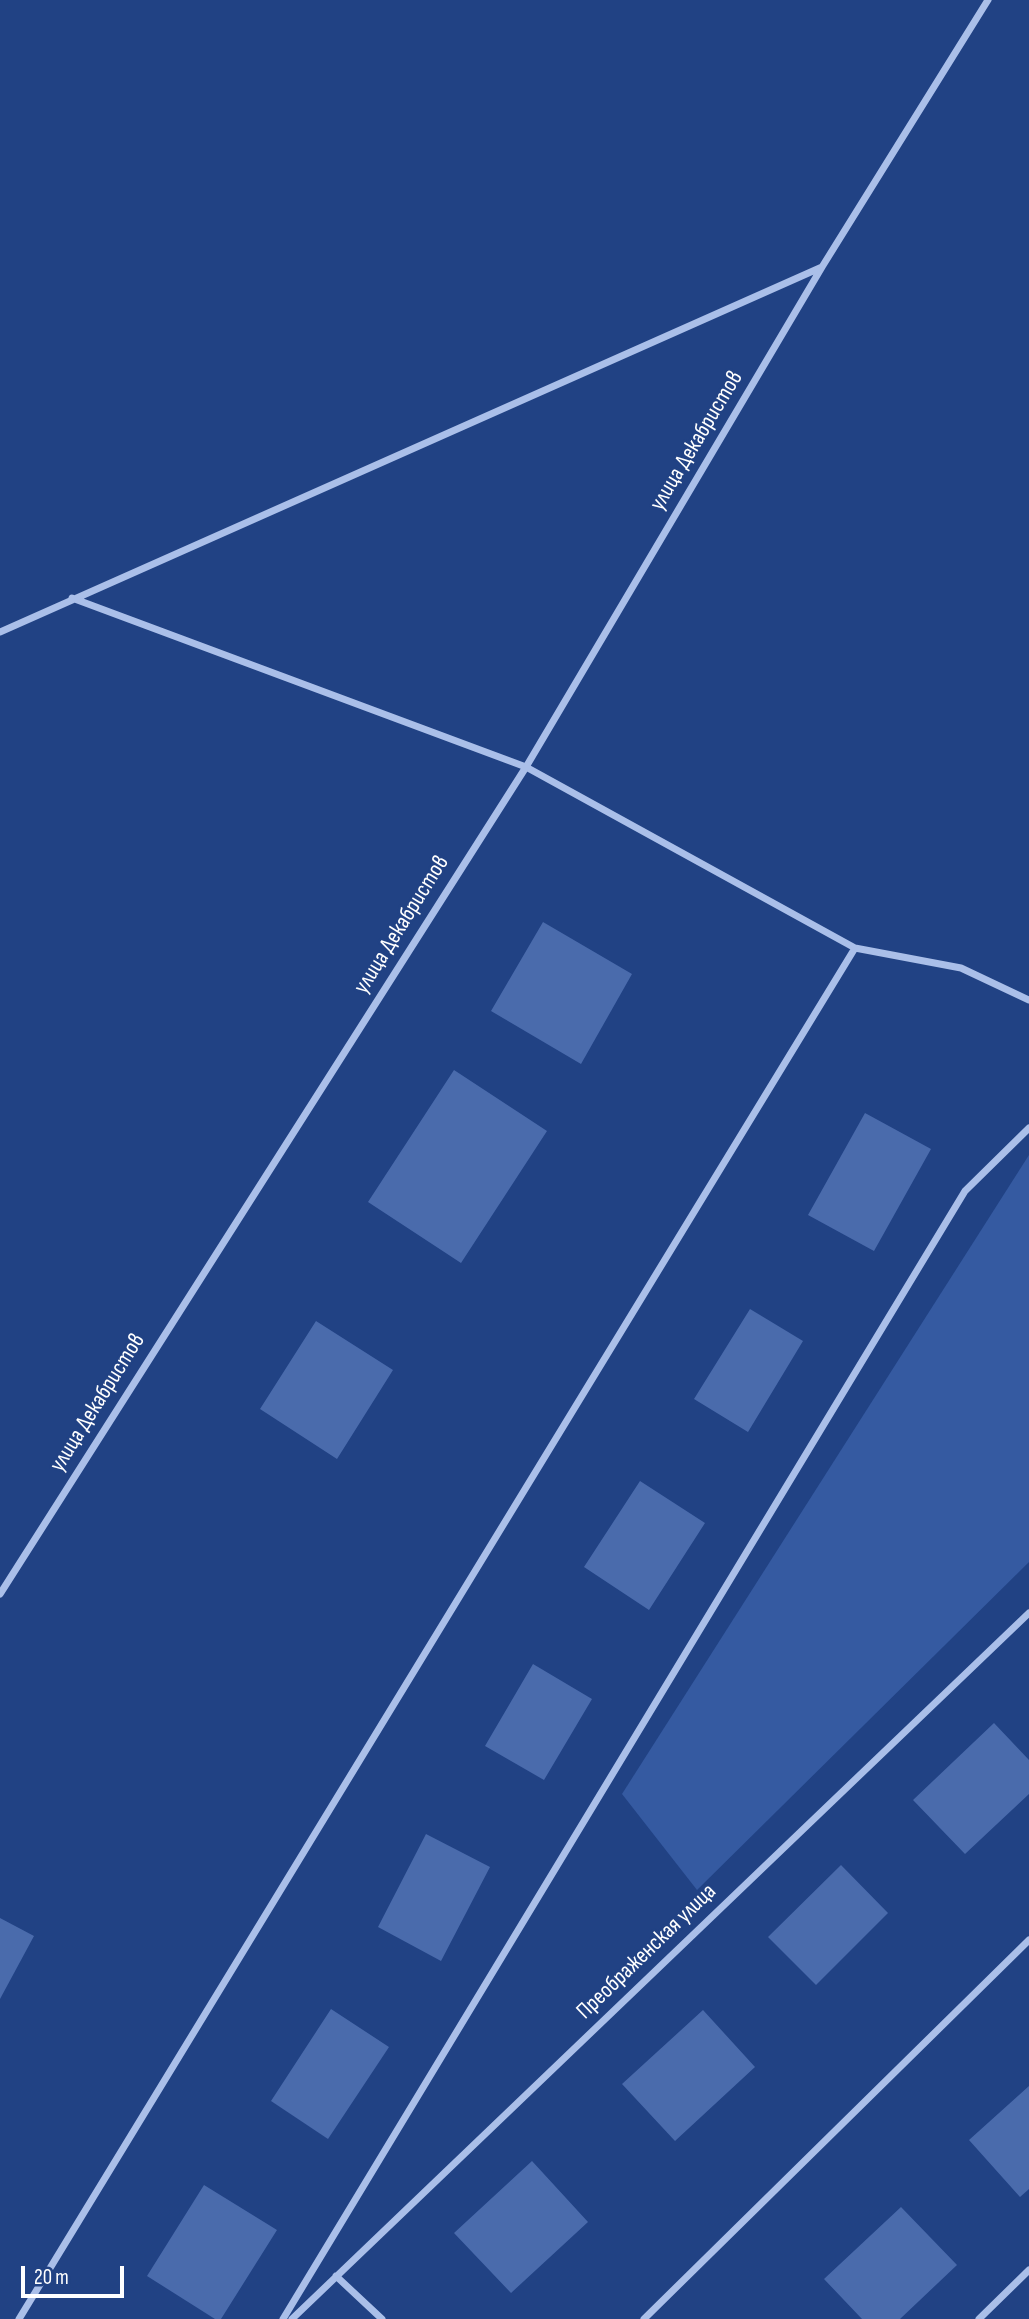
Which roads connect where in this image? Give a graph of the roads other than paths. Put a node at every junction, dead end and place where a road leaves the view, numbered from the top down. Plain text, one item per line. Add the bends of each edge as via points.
1 (988, 0) edge
2 (822, 267) junction
3 (71, 598) junction
4 (0, 632) edge
5 (526, 767) junction
6 (855, 948) junction
7 (1029, 1000) edge
8 (1029, 1128) edge
9 (0, 1594) edge
10 (1029, 1613) edge
11 (1029, 1940) edge
12 (1029, 2270) edge
13 (336, 2276) junction
14 (19, 2319) edge
15 (283, 2319) edge
16 (292, 2319) edge
17 (382, 2319) edge
18 (643, 2319) edge
19 (979, 2319) edge

1 - 2 street, улица Декабристов
2 - 3 street
2 - 5 street, улица Декабристов
3 - 4 street
3 - 5 street
5 - 6 street
5 - 9 street, улица Декабристов
6 - 7 street via 961,968
6 - 14 street
8 - 15 street via 965,1191
10 - 13 street, Преображенская улица
11 - 18 street
12 - 19 street
13 - 16 street, Преображенская улица
13 - 17 street

